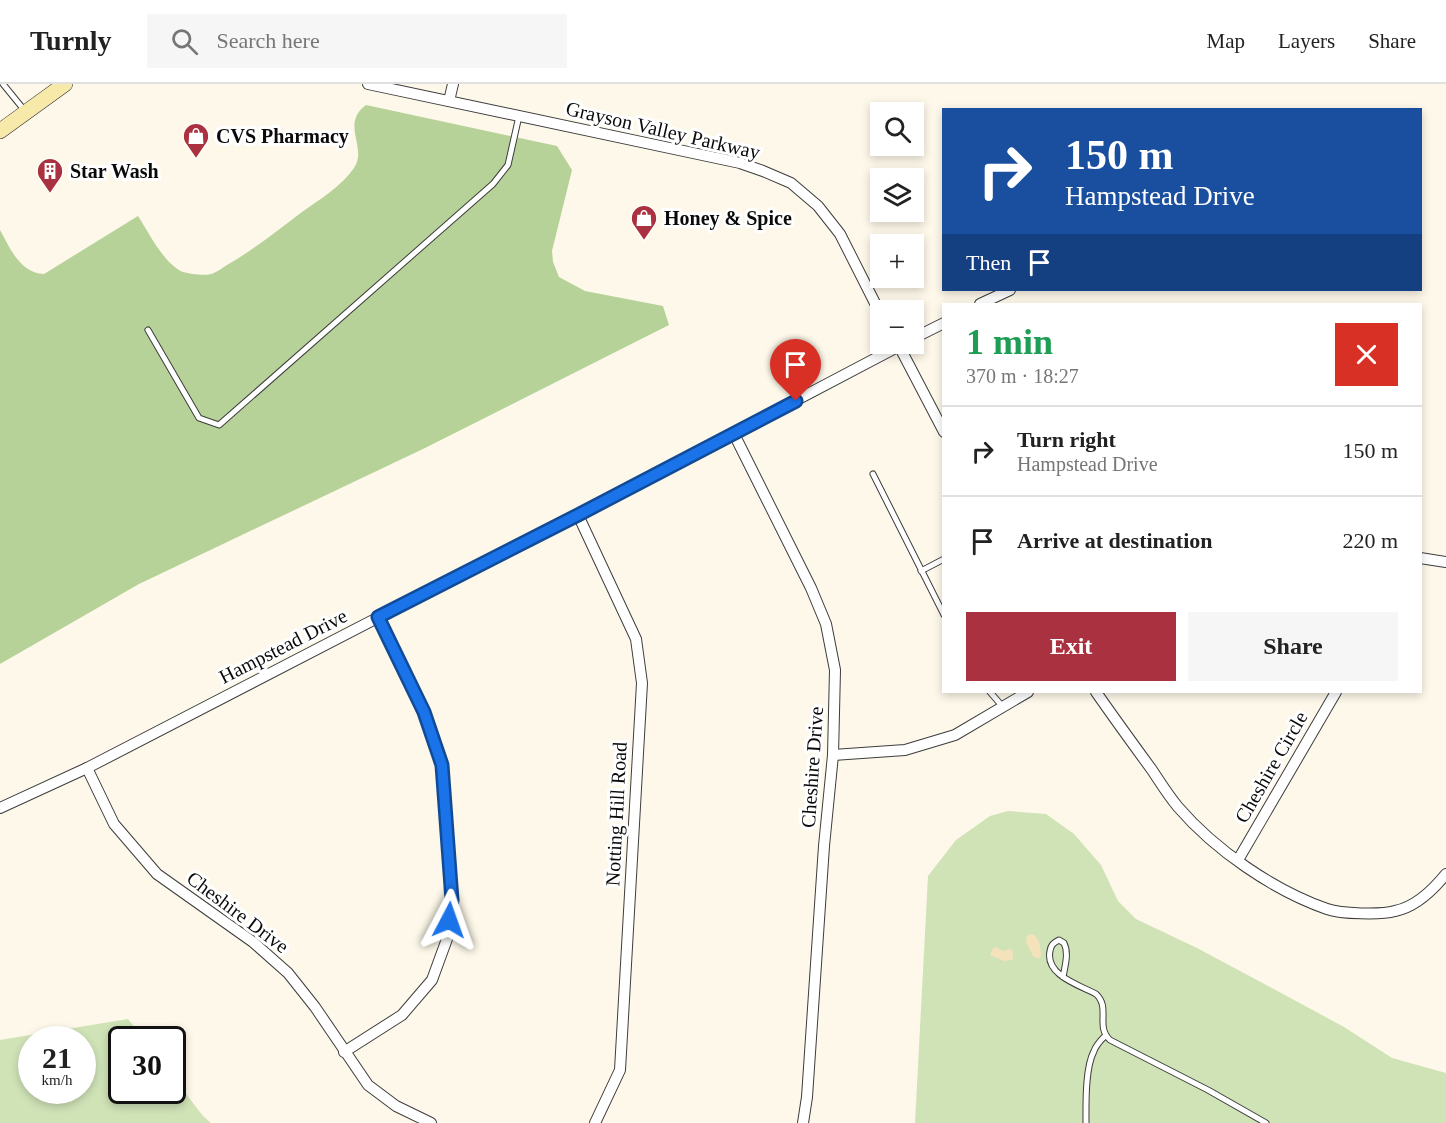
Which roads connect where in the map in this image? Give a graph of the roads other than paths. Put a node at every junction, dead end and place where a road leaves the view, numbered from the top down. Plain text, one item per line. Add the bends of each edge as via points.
1 (3, 84) edge
2 (65, 84) edge
3 (368, 84) edge
4 (453, 84) edge
5 (449, 101) junction
6 (26, 112) junction
7 (519, 116) junction
8 (0, 131) edge
9 (1008, 291) edge
10 (873, 300) edge
11 (982, 303) edge
12 (942, 324) edge
13 (148, 330) dead end
14 (924, 333) edge
15 (882, 354) edge
16 (905, 354) edge
17 (942, 428) edge
18 (734, 434) junction
19 (873, 474) dead end
20 (578, 515) junction
21 (1422, 558) edge
22 (942, 560) edge
23 (1446, 562) edge
24 (921, 571) junction
25 (942, 611) edge
26 (378, 617) junction
27 (991, 693) edge
28 (1026, 693) edge
29 (1097, 693) edge
30 (1335, 693) edge
31 (1003, 706) junction
32 (833, 755) junction
33 (87, 768) junction
34 (0, 808) edge
35 (1238, 860) junction
36 (1446, 874) edge
37 (1063, 977) junction
38 (1106, 1036) junction
39 (344, 1052) junction
40 (431, 1123) edge
41 (595, 1123) edge
42 (803, 1123) edge
43 (1086, 1123) edge
44 (1266, 1123) edge

1 - 6 lane
2 - 6 main road
3 - 5 street, Grayson Valley Parkway
4 - 5 street
5 - 7 street, Grayson Valley Parkway
6 - 8 main road
7 - 10 street, Grayson Valley Parkway via 740,163 791,183 818,206 840,234
7 - 13 lane via 508,165 493,184 219,425 199,418
9 - 11 street
12 - 14 street
15 - 18 street, Hampstead Drive
16 - 17 street
18 - 20 street, Hampstead Drive
18 - 32 street, Cheshire Drive via 826,624 835,670
19 - 24 lane
20 - 26 street, Hampstead Drive
20 - 41 street, Notting Hill Road via 636,639 642,683 620,1070
21 - 23 street
22 - 24 lane
24 - 25 lane
26 - 33 street, Hampstead Drive
26 - 39 street via 424,712 442,765 452,900 447,939 432,980 402,1015
27 - 31 lane
28 - 31 street
29 - 35 street via 1178,806 1209,839
30 - 35 street, Cheshire Circle
31 - 32 street via 955,735 905,750
32 - 42 street, Cheshire Drive
33 - 34 street, Hampstead Drive
33 - 39 street, Cheshire Drive via 114,824 157,874 253,942 288,973
35 - 36 street via 1282,889 1329,910 1353,912 1396,911 1432,890
37 - 37 lane via 1049,958 1050,947 1059,940 1066,948
37 - 38 lane via 1100,998
38 - 43 lane via 1090,1062
38 - 44 lane
39 - 40 street, Cheshire Drive via 368,1085 396,1106

